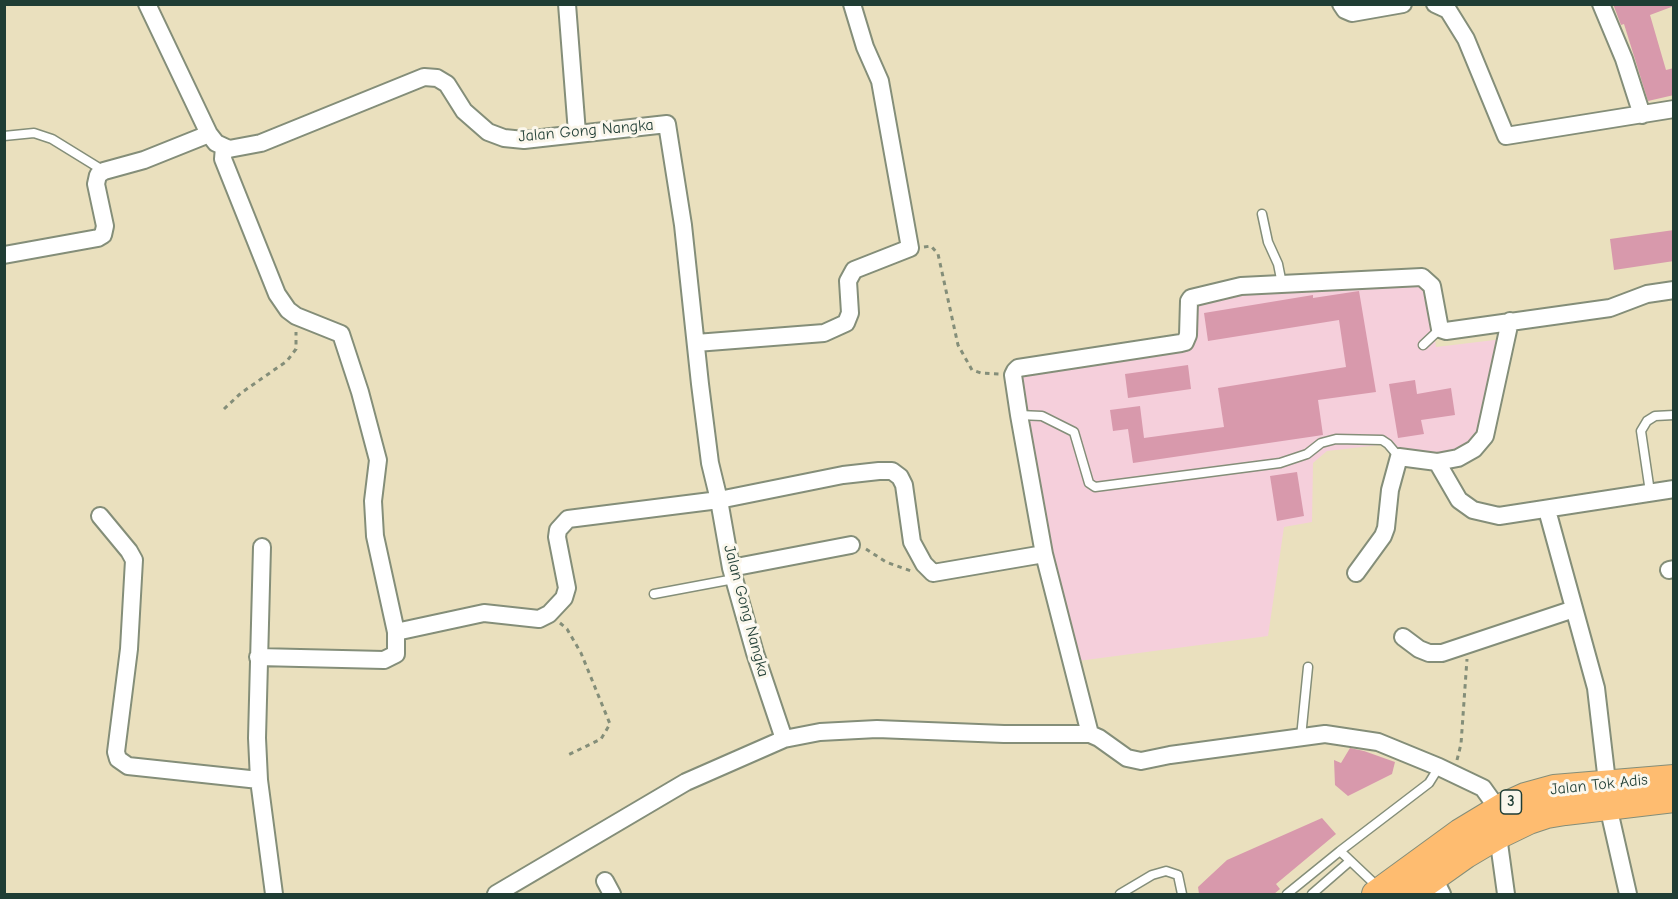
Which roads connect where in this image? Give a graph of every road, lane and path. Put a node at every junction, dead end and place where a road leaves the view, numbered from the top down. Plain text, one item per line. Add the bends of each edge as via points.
1 (147, 4) edge
2 (567, 4) edge
3 (852, 4) edge
4 (1341, 4) edge
5 (1403, 4) edge
6 (1435, 4) edge
7 (1601, 4) edge
8 (1674, 110) edge
9 (1642, 115) junction
10 (577, 133) junction
11 (209, 134) junction
12 (4, 136) edge
13 (224, 147) junction
14 (104, 171) junction
15 (1262, 214) dead end
16 (910, 248) junction
17 (4, 255) edge
18 (1282, 284) junction
19 (1674, 290) edge
20 (288, 310) junction
21 (1510, 321) junction
22 (1440, 329) junction
23 (696, 343) junction
24 (1423, 345) dead end
25 (1013, 375) junction
26 (224, 409) dead end
27 (1674, 414) edge
28 (1019, 415) junction
29 (1398, 457) junction
30 (1437, 462) junction
31 (1674, 489) edge
32 (1650, 492) junction
33 (719, 500) junction
34 (1547, 510) junction
35 (100, 516) dead end
36 (851, 545) joint
37 (262, 547) dead end
38 (1044, 554) junction
39 (733, 573) junction
40 (933, 573) junction
41 (1356, 573) dead end
42 (654, 594) dead end
43 (1574, 609) junction
44 (549, 614) junction
45 (396, 632) junction
46 (1403, 637) dead end
47 (1466, 645) junction
48 (258, 657) junction
49 (1308, 667) dead end
50 (1090, 734) junction
51 (1301, 737) junction
52 (784, 739) junction
53 (568, 755) dead end
54 (1447, 770) junction
55 (1674, 778) edge
56 (259, 780) junction
57 (1608, 794) junction
58 (1674, 799) edge
59 (1498, 809) junction
60 (1498, 836) junction
61 (1340, 851) junction
62 (1350, 861) junction
63 (1438, 886) edge
64 (1378, 892) edge
65 (274, 894) edge
66 (496, 894) edge
67 (1120, 894) edge
68 (1182, 894) edge
69 (1287, 894) edge
70 (1312, 894) edge
71 (1411, 894) edge
72 (1506, 894) edge
73 (1628, 894) edge

1 - 11 street
2 - 10 street
3 - 16 street via 880,81
4 - 5 street via 1352,14
6 - 9 street via 1448,10 1466,39 1506,136
7 - 9 street
8 - 9 street
10 - 13 street, Jalan Gong Nangka via 524,140 504,138 489,132 464,111 447,84 424,77 261,143
10 - 23 street, Jalan Gong Nangka via 667,124
11 - 13 street
11 - 14 street
12 - 14 lane via 34,133 52,139
13 - 20 street via 223,159 277,294
14 - 17 street via 96,179 105,226 103,235
15 - 18 lane
16 - 23 street via 854,270 849,281 850,313 846,323 824,333
16 - 25 path via 932,246 938,254 958,345 972,370
18 - 22 street via 1422,277 1432,286
18 - 25 street via 1241,286 1191,298 1188,334 1181,344 1018,368
19 - 21 street via 1647,294 1610,308
20 - 26 path via 298,343 293,355
20 - 45 street via 341,334 378,460 373,501 375,536
21 - 22 street
21 - 30 street via 1485,436 1474,449 1458,458
22 - 24 lane
23 - 33 street, Jalan Gong Nangka
25 - 28 street
27 - 32 lane via 1655,416 1641,431
28 - 29 lane via 1042,416 1074,432 1089,483 1095,487 1280,463 1336,439 1382,440
28 - 38 street
29 - 30 street
29 - 41 street via 1386,528
30 - 34 street via 1459,500 1473,510 1499,516
31 - 32 street
32 - 34 street
33 - 39 street, Jalan Gong Nangka
33 - 40 street via 843,475 892,471 904,485 912,542
33 - 44 street via 568,519 557,537 567,588
34 - 43 street
35 - 56 street via 134,560 118,759 128,766
36 - 39 street
36 - 40 path via 908,570
37 - 48 street
38 - 40 street
38 - 50 street
39 - 42 lane
39 - 52 street, Jalan Gong Nangka
43 - 47 street
43 - 57 street via 1596,688
44 - 45 street via 538,619 484,613
44 - 53 path via 567,629 581,653 610,724 601,739
45 - 48 street via 396,654 384,660
46 - 47 street via 1429,653
47 - 54 path via 1461,744
48 - 56 street
49 - 51 lane
50 - 51 street via 1127,758 1141,761
50 - 52 street via 878,729 820,732
51 - 54 street via 1325,734 1368,740
52 - 66 street via 686,782
54 - 59 street via 1483,788
54 - 61 lane
55 - 57 main road, Jalan Tok Adis / 3
56 - 65 street
57 - 58 main road, Jalan Tok Adis / 3
57 - 59 main road, Jalan Tok Adis / 3 via 1554,788
57 - 60 main road, Jalan Tok Adis / 3
57 - 73 street
59 - 64 main road, Jalan Tok Adis / 3
60 - 63 main road, Jalan Tok Adis / 3
60 - 72 street
61 - 62 lane
61 - 69 lane
62 - 64 lane
62 - 70 lane
63 - 71 main road, Jalan Tok Adis / 3
67 - 68 lane via 1166,871 1178,875

